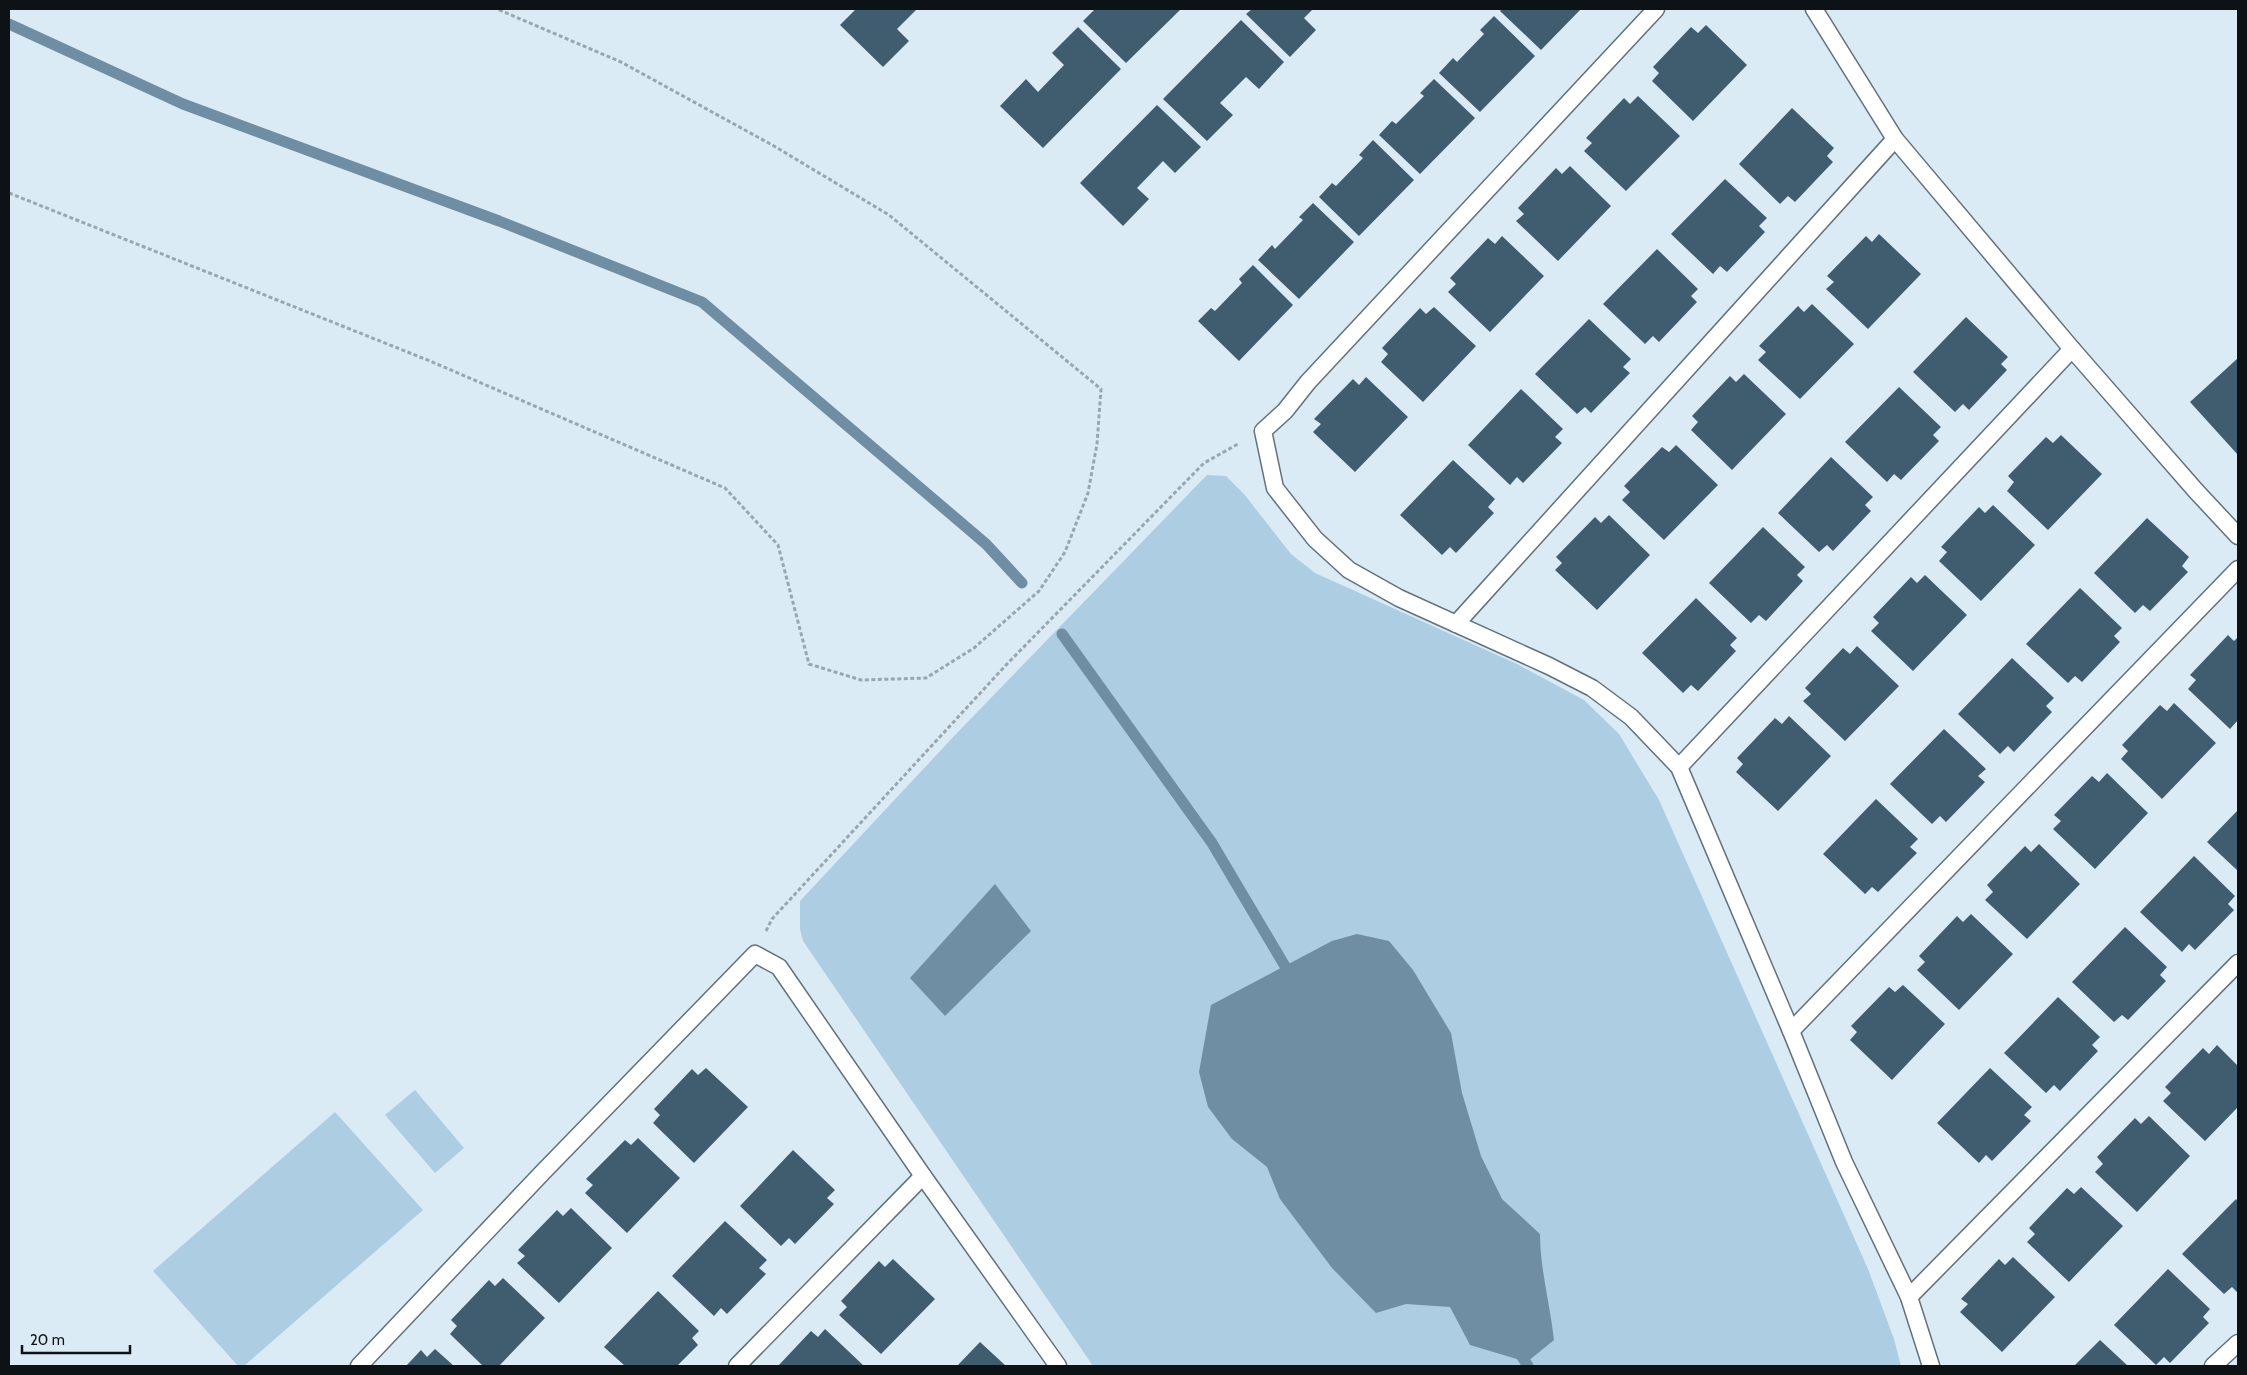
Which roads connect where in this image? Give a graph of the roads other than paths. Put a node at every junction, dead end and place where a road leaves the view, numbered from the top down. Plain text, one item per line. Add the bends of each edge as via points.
1 (1656, 9) edge
2 (1814, 9) edge
3 (1895, 139) junction
4 (2072, 350) junction
5 (2238, 536) edge
6 (2238, 569) edge
7 (1456, 624) junction
8 (1678, 767) junction
9 (2238, 962) edge
10 (1791, 1031) junction
11 (923, 1176) junction
12 (1909, 1297) junction
13 (2238, 1343) edge
14 (359, 1366) edge
15 (737, 1366) edge
16 (1058, 1366) edge
17 (1931, 1366) edge
18 (2212, 1366) edge

1 - 7 lane via 1263,431 1275,488 1315,539 1349,570
2 - 3 lane
3 - 4 lane
3 - 7 lane
4 - 5 lane
4 - 8 lane
6 - 10 lane
7 - 8 lane via 1592,688 1631,717
8 - 10 lane
9 - 12 lane
10 - 12 lane via 1844,1162
11 - 14 lane via 779,967 755,954
11 - 15 lane
11 - 16 lane
12 - 17 lane
13 - 18 lane

